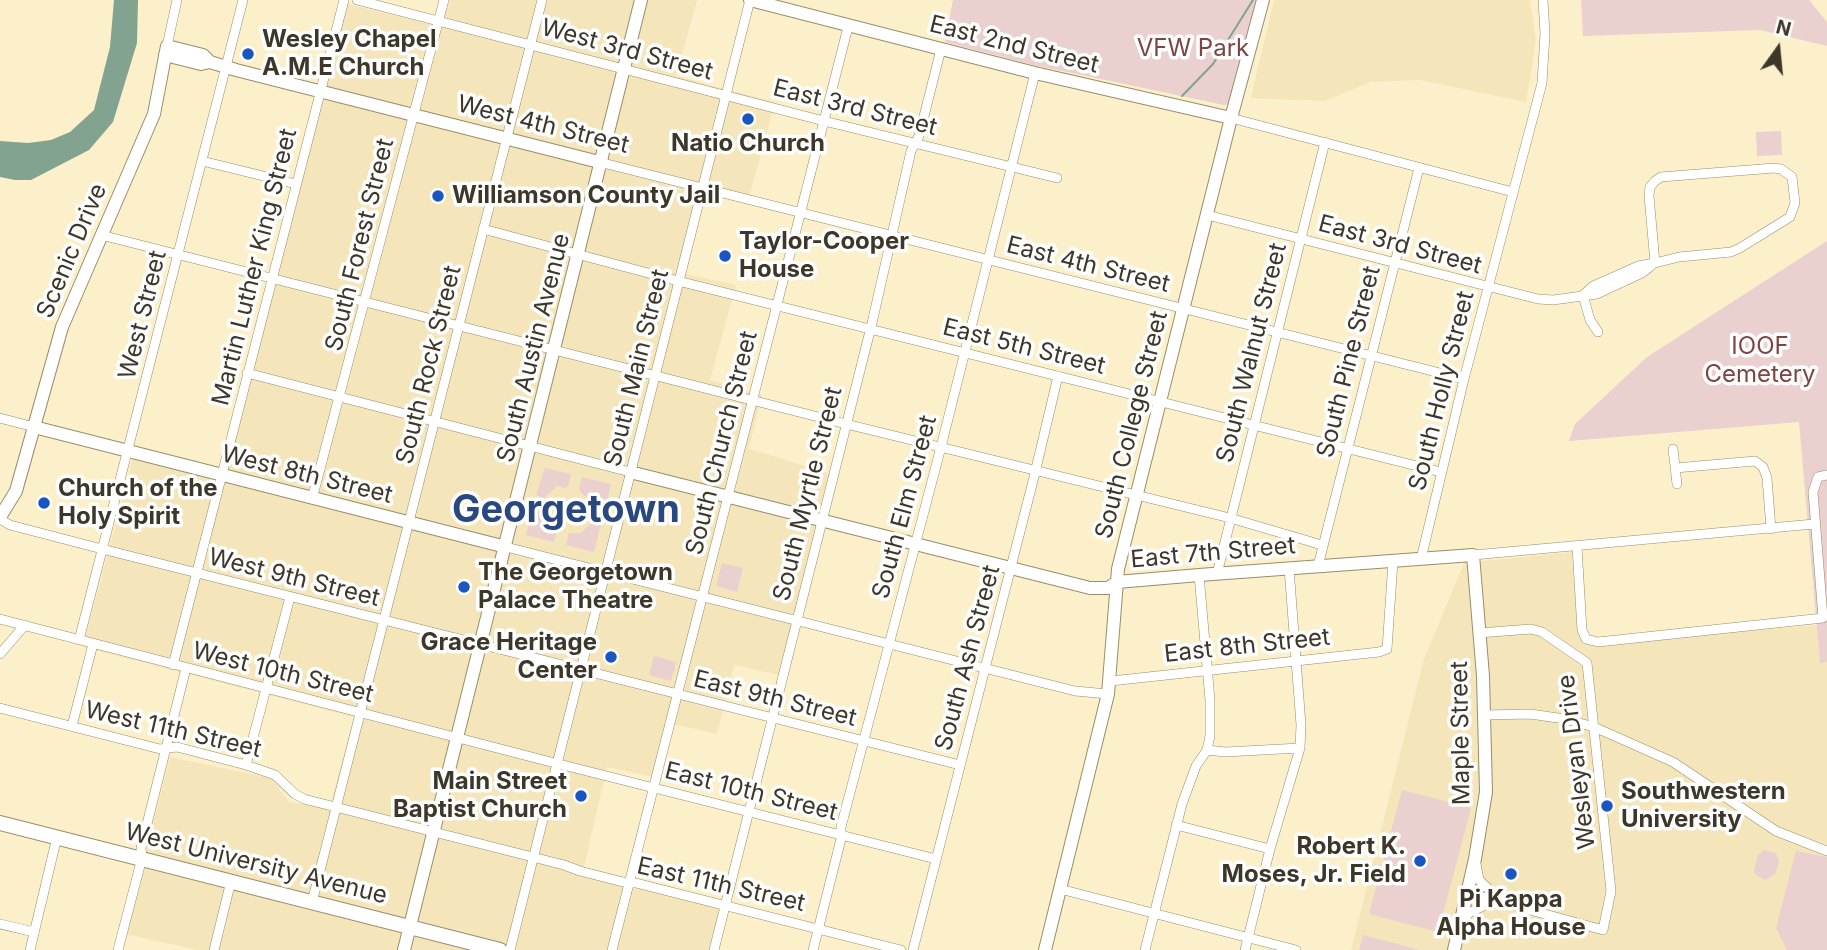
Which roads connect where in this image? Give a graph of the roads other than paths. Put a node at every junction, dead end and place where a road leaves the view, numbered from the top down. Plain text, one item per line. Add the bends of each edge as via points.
1 (177, 0) edge
2 (243, 0) edge
3 (344, 0) edge
4 (357, 0) edge
5 (443, 0) edge
6 (542, 0) edge
7 (641, 0) edge
8 (750, 0) edge
9 (1263, 0) edge
10 (1543, 0) edge
11 (437, 20) junction
12 (848, 27) junction
13 (530, 45) junction
14 (941, 49) junction
15 (166, 50) junction
16 (227, 66) junction
17 (624, 70) junction
18 (1035, 73) junction
19 (320, 91) junction
20 (726, 96) junction
21 (413, 114) junction
22 (1231, 118) junction
23 (824, 121) junction
24 (507, 138) junction
25 (1325, 142) junction
26 (915, 144) junction
27 (202, 161) junction
28 (603, 163) junction
29 (1010, 167) junction
30 (1419, 168) junction
31 (1057, 178) dead end
32 (296, 184) junction
33 (702, 187) junction
34 (1513, 192) junction
35 (800, 213) junction
36 (1208, 215) junction
37 (483, 229) junction
38 (101, 236) junction
39 (891, 236) junction
40 (1301, 239) junction
41 (178, 255) junction
42 (579, 255) junction
43 (988, 260) junction
44 (1655, 263) junction
45 (1395, 264) junction
46 (272, 278) junction
47 (678, 281) junction
48 (1488, 288) junction
49 (1583, 295) junction
50 (365, 302) junction
51 (778, 306) junction
52 (1183, 309) junction
53 (458, 326) junction
54 (870, 329) junction
55 (1278, 332) junction
56 (1598, 332) dead end
57 (556, 349) junction
58 (965, 352) junction
59 (1371, 355) junction
60 (247, 373) junction
61 (655, 374) junction
62 (1058, 376) junction
63 (1464, 379) junction
64 (340, 397) junction
65 (752, 400) junction
66 (1161, 402) junction
67 (0, 418) edge
68 (434, 423) junction
69 (846, 425) junction
70 (1253, 426) junction
71 (34, 427) junction
72 (942, 447) junction
73 (531, 448) junction
74 (1347, 449) junction
75 (1673, 449) dead end
76 (128, 451) junction
77 (1675, 468) junction
78 (1035, 470) junction
79 (630, 472) junction
80 (1441, 472) junction
81 (222, 475) junction
82 (1827, 475) edge
83 (1677, 484) dead end
84 (728, 496) junction
85 (1135, 496) junction
86 (313, 499) junction
87 (0, 518) edge
88 (1230, 519) junction
89 (821, 520) junction
90 (409, 523) junction
91 (1814, 524) junction
92 (1772, 529) junction
93 (916, 544) junction
94 (1322, 545) junction
95 (506, 547) junction
96 (1577, 547) junction
97 (102, 549) junction
98 (1474, 555) junction
99 (1421, 559) junction
100 (1393, 561) junction
101 (1318, 566) junction
102 (1011, 568) junction
103 (1289, 569) junction
104 (605, 572) junction
105 (196, 573) junction
106 (1217, 574) junction
107 (1199, 575) junction
108 (1117, 582) junction
109 (290, 597) junction
110 (703, 597) junction
111 (0, 619) edge
112 (384, 620) junction
113 (797, 621) junction
114 (24, 625) junction
115 (1479, 633) junction
116 (79, 640) junction
117 (93, 644) junction
118 (481, 644) junction
119 (889, 644) junction
120 (0, 654) edge
121 (1295, 660) junction
122 (173, 665) junction
123 (186, 668) junction
124 (580, 668) junction
125 (985, 668) junction
126 (1207, 669) junction
127 (1110, 687) junction
128 (266, 688) junction
129 (677, 694) junction
130 (0, 708) edge
131 (361, 712) junction
132 (1485, 715) junction
133 (772, 718) junction
134 (72, 726) junction
135 (1594, 727) junction
136 (457, 737) junction
137 (864, 742) junction
138 (1300, 748) junction
139 (166, 749) junction
140 (1207, 750) junction
141 (556, 763) junction
142 (246, 765) junction
143 (960, 765) junction
144 (655, 787) junction
145 (336, 807) junction
146 (748, 811) junction
147 (0, 823) edge
148 (1176, 825) junction
149 (433, 832) junction
150 (841, 834) junction
151 (57, 837) junction
152 (1270, 849) junction
153 (1827, 851) edge
154 (533, 857) junction
155 (142, 858) junction
156 (936, 859) junction
157 (1475, 859) junction
158 (231, 881) junction
159 (629, 883) junction
160 (1060, 889) junction
161 (1468, 892) junction
162 (312, 902) junction
163 (1505, 902) junction
164 (725, 905) junction
165 (1155, 914) junction
166 (0, 924) edge
167 (1460, 924) junction
168 (410, 927) junction
169 (819, 929) junction
170 (34, 932) junction
171 (1248, 937) junction
172 (30, 950) edge
173 (118, 950) edge
174 (214, 950) edge
175 (404, 950) edge
176 (500, 950) edge
177 (510, 950) edge
178 (612, 950) edge
179 (714, 950) edge
180 (813, 950) edge
181 (901, 950) edge
182 (913, 950) edge
183 (1045, 950) edge
184 (1145, 950) edge
185 (1245, 950) edge
186 (1296, 950) edge
187 (1454, 950) edge

1 - 15 street, Scenic Drive
2 - 16 street, West Street
3 - 19 street, Martin Luther King Street
4 - 11 street, West 3rd Street
5 - 11 street, South Forest Street
6 - 13 street, South Rock Street
7 - 17 street, South Austin Avenue
8 - 12 street, East 2nd Street
8 - 20 street, South Main Street
9 - 22 street, South College Street
10 - 34 street, South Holly Street via 1542,83
11 - 13 street, West 3rd Street
11 - 21 street, South Forest Street
12 - 14 street, East 2nd Street
12 - 23 street, South Church Street
13 - 17 street, West 3rd Street
13 - 24 street, South Rock Street
14 - 18 street, East 2nd Street
14 - 26 street, South Myrtle Street
15 - 16 street, West 4th Street via 201,64 210,61
15 - 38 street, Scenic Drive via 153,114
16 - 19 street, West 4th Street
16 - 27 street, West Street
17 - 20 street, West 3rd Street
17 - 28 street, South Austin Avenue
18 - 22 street, East 2nd Street
18 - 29 street, South Elm Street
19 - 21 street, West 4th Street
19 - 32 street, Martin Luther King Street
20 - 23 street, East 3rd Street
20 - 33 street, South Main Street
21 - 24 street, West 4th Street
21 - 50 street, South Forest Street
22 - 25 street, East 2nd Street
22 - 36 street, South College Street
23 - 26 street, East 3rd Street
23 - 35 street, South Church Street
24 - 28 street, West 4th Street
24 - 37 street, South Rock Street
25 - 30 street, East 2nd Street
25 - 40 street, South Walnut Street
26 - 29 street, East 3rd Street
26 - 39 street, South Myrtle Street
27 - 32 street
27 - 41 street, West Street
28 - 33 street, West 4th Street
28 - 42 street, South Austin Avenue
29 - 31 street, East 3rd Street
29 - 43 street, South Elm Street
30 - 34 street, East 2nd Street
30 - 45 street, South Pine Street
32 - 46 street, Martin Luther King Street
33 - 35 street, East 4th Street
33 - 47 street, South Main Street
34 - 48 street, South Holly Street
35 - 39 street, East 4th Street
35 - 51 street, South Church Street
36 - 40 street, East 3rd Street
36 - 52 street, South College Street
37 - 42 street, East 5th Street
37 - 53 street, South Rock Street
38 - 41 street
38 - 71 street, Scenic Drive via 62,327
39 - 43 street, East 4th Street
39 - 54 street, South Myrtle Street
40 - 45 street, East 3rd Street
40 - 55 street, South Walnut Street
41 - 46 street
41 - 76 street, West Street
42 - 47 street, East 5th Street
42 - 57 street, South Austin Avenue
43 - 52 street, East 4th Street
43 - 58 street, South Elm Street
44 - 44 street, East 3rd Street via 1649,196 1650,187 1661,177 1774,168 1792,177 1790,217 1731,252
44 - 49 street, East 3rd Street via 1597,294
45 - 48 street, East 3rd Street
45 - 59 street, South Pine Street
46 - 50 street
46 - 60 street, Martin Luther King Street
47 - 51 street, East 5th Street
47 - 61 street, South Main Street
48 - 49 street, East 3rd Street via 1538,299
48 - 63 street, South Holly Street
49 - 56 street
50 - 53 street
50 - 64 street, South Forest Street
51 - 54 street, East 5th Street
51 - 65 street, South Church Street
52 - 55 street, East 4th Street
52 - 66 street, South College Street
53 - 57 street
53 - 68 street, South Rock Street
54 - 58 street, East 5th Street
54 - 69 street, South Myrtle Street
55 - 59 street, East 4th Street
55 - 70 street, South Walnut Street
57 - 61 street
57 - 73 street, South Austin Avenue
58 - 62 street, East 5th Street
58 - 72 street, South Elm Street
59 - 63 street, East 4th Street
59 - 74 street, South Pine Street
60 - 64 street
60 - 81 street, Martin Luther King Street
61 - 65 street
61 - 79 street, South Main Street
62 - 66 street, East 5th Street
62 - 78 street, South Ash Street
63 - 80 street, South Holly Street
64 - 68 street
64 - 86 street, South Forest Street
65 - 69 street
65 - 84 street, South Church Street
66 - 70 street, East 5th Street
66 - 85 street, South College Street
67 - 71 street, West 8th Street
68 - 73 street
68 - 90 street, South Rock Street
69 - 72 street
69 - 89 street, South Myrtle Street
70 - 74 street, East 5th Street
70 - 88 street, South Walnut Street
71 - 76 street, West 8th Street
71 - 87 street, Scenic Drive via 16,491
72 - 78 street
72 - 93 street, South Elm Street
73 - 79 street
73 - 95 street, South Austin Avenue
74 - 80 street, East 5th Street
74 - 94 street, South Pine Street
75 - 77 street
76 - 81 street, West 8th Street
76 - 97 street, West Street
77 - 83 street
77 - 92 street via 1755,461 1767,478
78 - 85 street
78 - 102 street, South Ash Street
79 - 84 street, East 7th Street
79 - 104 street, South Main Street
80 - 99 street, South Holly Street
81 - 86 street, West 8th Street
81 - 105 street, Martin Luther King Street
82 - 91 street via 1818,477 1814,486
84 - 89 street, East 7th Street
84 - 110 street, South Church Street
85 - 88 street
85 - 108 street, South College Street
86 - 90 street, West 8th Street
87 - 97 street, West 9th Street via 10,525
88 - 94 street
88 - 106 street, South Walnut Street
89 - 93 street, East 7th Street
89 - 113 street, South Myrtle Street
90 - 95 street, West 8th Street
90 - 112 street, South Rock Street
91 - 92 street, East 7th Street
91 - 96 street via 1823,618 1598,642 1586,639 1582,629
92 - 96 street, East 7th Street
93 - 102 street, East 7th Street
93 - 119 street, South Elm Street
94 - 101 street, South Pine Street
95 - 104 street, West 8th Street
95 - 118 street, South Austin Avenue
96 - 98 street, East 7th Street
97 - 105 street, West 9th Street
97 - 116 street, West Street
98 - 99 street, East 7th Street
98 - 115 street, Maple Street
99 - 100 street, East 7th Street
100 - 101 street, East 7th Street
100 - 121 street, East 8th Street via 1387,649
101 - 103 street, East 7th Street
102 - 108 street, East 7th Street via 1090,588 1108,588
102 - 125 street, South Ash Street
103 - 106 street, East 7th Street
103 - 121 street
104 - 110 street, East 8th Street
104 - 124 street, South Main Street
105 - 109 street, West 9th Street
105 - 122 street, Martin Luther King Street
106 - 107 street, East 7th Street
107 - 108 street, East 7th Street
107 - 126 street
108 - 127 street, South College Street
109 - 112 street, West 9th Street
109 - 128 street
110 - 113 street, East 8th Street
110 - 129 street, South Church Street
111 - 114 street, West 10th Street
112 - 118 street, West 9th Street
112 - 131 street, South Rock Street
113 - 119 street, East 8th Street
113 - 133 street, South Myrtle Street
114 - 116 street, West 10th Street
114 - 120 street
115 - 132 street, Maple Street
115 - 135 street, Wesleyan Drive via 1542,632 1587,663
116 - 117 street, West 10th Street
117 - 122 street, West 10th Street
117 - 134 street
118 - 124 street, West 9th Street
118 - 136 street, South Austin Avenue
119 - 125 street, East 8th Street
119 - 137 street, South Elm Street
121 - 126 street, East 8th Street
121 - 138 street
122 - 123 street, West 10th Street
123 - 128 street, West 10th Street
123 - 139 street
124 - 129 street, East 9th Street
124 - 141 street, South Main Street
125 - 127 street, East 8th Street via 1075,691
125 - 143 street, South Ash Street
126 - 127 street, East 8th Street
126 - 140 street
127 - 160 street, South College Street
128 - 131 street, West 10th Street
128 - 142 street
129 - 133 street, East 9th Street
129 - 144 street, South Church Street
130 - 134 street, West 11th Street
131 - 136 street, West 10th Street
131 - 145 street, South Rock Street
132 - 135 street via 1530,714
132 - 157 street, Maple Street via 1486,792
133 - 137 street, East 9th Street
133 - 146 street, South Myrtle Street
134 - 139 street, West 11th Street
135 - 153 street via 1673,762 1776,831
135 - 163 street, Wesleyan Drive via 1611,891 1603,930
136 - 141 street, West 10th Street
136 - 149 street, South Austin Avenue
137 - 143 street, East 9th Street
137 - 150 street, South Elm Street
138 - 140 street
138 - 152 street
139 - 142 street, West 11th Street via 177,747
139 - 155 street
140 - 148 street via 1192,776
141 - 144 street, East 10th Street
141 - 154 street, South Main Street
142 - 145 street, West 11th Street via 275,775 304,799
143 - 156 street, South Ash Street
144 - 146 street, East 10th Street
144 - 159 street, South Church Street
145 - 149 street, West 11th Street
145 - 162 street, South Rock Street
146 - 150 street, East 10th Street
146 - 164 street, South Myrtle Street
147 - 151 main road, West University Avenue
148 - 152 street
148 - 165 street
149 - 154 street, West 11th Street
149 - 168 street, South Austin Avenue
150 - 156 street, East 10th Street
150 - 169 street, South Elm Street
151 - 155 main road, West University Avenue
151 - 170 street
152 - 171 street
154 - 159 street, East 11th Street
154 - 177 street, South Main Street
155 - 158 main road, West University Avenue
155 - 173 street
156 - 182 street, South Ash Street
157 - 161 street, Maple Street
157 - 163 street via 1483,885
158 - 162 main road, West University Avenue
158 - 174 street
159 - 164 street, East 11th Street
159 - 178 street, South Church Street
160 - 165 street
160 - 183 street, South College Street
161 - 163 street
161 - 167 street, Maple Street
162 - 168 main road, West University Avenue
163 - 167 street via 1485,905
164 - 169 street, East 11th Street
164 - 179 street, South Myrtle Street
165 - 171 street
165 - 184 street
166 - 170 street
167 - 187 street, Maple Street
168 - 175 street, South Austin Avenue
168 - 176 main road, West University Avenue
169 - 180 street, South Elm Street
169 - 181 street, East 11th Street
170 - 172 street
171 - 185 street
171 - 186 street

